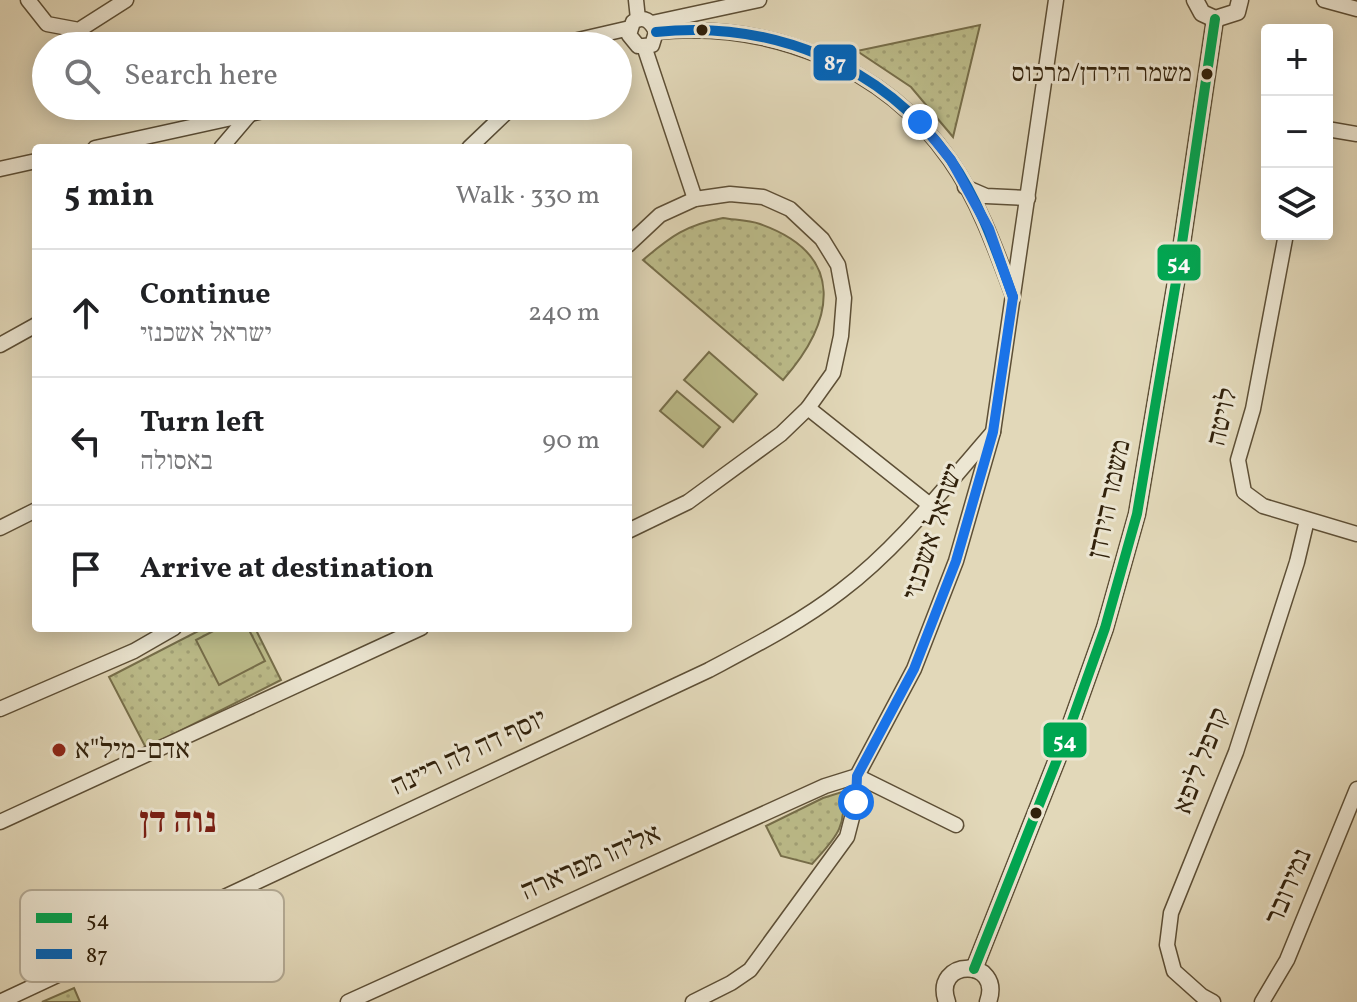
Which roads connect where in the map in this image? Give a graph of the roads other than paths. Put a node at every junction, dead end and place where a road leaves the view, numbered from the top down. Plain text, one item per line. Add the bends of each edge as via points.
1 (28, 0) edge
2 (126, 0) edge
3 (636, 0) edge
4 (759, 0) edge
5 (1056, 0) edge
6 (1195, 0) edge
7 (1240, 0) edge
8 (1324, 0) edge
9 (1357, 9) edge
10 (1215, 19) junction
11 (642, 32) junction
12 (632, 34) edge
13 (632, 38) edge
14 (222, 120) edge
15 (245, 120) edge
16 (498, 120) edge
17 (208, 123) junction
18 (1333, 130) edge
19 (1357, 134) edge
20 (113, 144) edge
21 (213, 144) edge
22 (224, 144) edge
23 (473, 144) edge
24 (32, 162) edge
25 (0, 169) edge
26 (965, 187) junction
27 (1028, 198) junction
28 (695, 199) junction
29 (1285, 240) edge
30 (632, 241) edge
31 (1013, 297) junction
32 (32, 327) edge
33 (0, 345) edge
34 (808, 408) junction
35 (993, 432) junction
36 (930, 505) junction
37 (32, 512) edge
38 (1307, 520) junction
39 (0, 528) edge
40 (632, 529) edge
41 (1357, 534) edge
42 (167, 632) edge
43 (412, 632) edge
44 (0, 709) edge
45 (857, 776) junction
46 (1357, 789) edge
47 (0, 822) edge
48 (956, 825) dead end
49 (239, 890) edge
50 (974, 969) junction
51 (43, 982) edge
52 (0, 1002) edge
53 (348, 1002) edge
54 (693, 1002) edge
55 (947, 1002) edge
56 (988, 1002) edge
57 (1213, 1002) edge
58 (1262, 1002) edge

1 - 2 street via 47,24 79,30
3 - 11 street
4 - 11 street
5 - 27 street, ישראל אשכנזי
6 - 10 street via 1202,13
7 - 10 street via 1237,12
8 - 9 street
10 - 50 street, משמר הירדן via 1137,514 1068,732
11 - 12 street
11 - 13 street
11 - 26 street via 692,28 743,34 822,54 877,86 920,122
11 - 28 street
14 - 17 street
15 - 22 street
16 - 23 street
17 - 20 street
17 - 21 street
18 - 19 street
24 - 25 street
26 - 27 street via 986,196
26 - 31 street via 989,229
27 - 31 street, ישראל אשכנזי
28 - 30 street via 660,215
28 - 34 street via 763,197 790,209 822,239 838,265 844,298 841,336 833,373
29 - 38 street, לויטה via 1253,409 1238,460 1244,492 1263,506
31 - 35 street, ישראל אשכנזי
32 - 33 street
34 - 36 street
34 - 40 street via 688,502
35 - 36 street, יוסף דה לה ריינה
35 - 45 street, ישראל אשכנזי via 956,561 914,669
36 - 49 street, יוסף דה לה ריינה via 840,592 750,648
37 - 39 street
38 - 41 street, לויטה
38 - 57 street, קרפל ליפא via 1236,752 1171,913 1167,945 1174,971
42 - 44 street
43 - 47 street
45 - 48 street
45 - 53 street, אליהו מפרארה
45 - 54 street, ישראל אשכנזי via 847,837 803,898 750,970
46 - 58 street, נמירובר via 1287,960
50 - 55 street via 959,969 948,979
50 - 56 street via 990,984
51 - 52 street, יוסף דה לה ריינה

